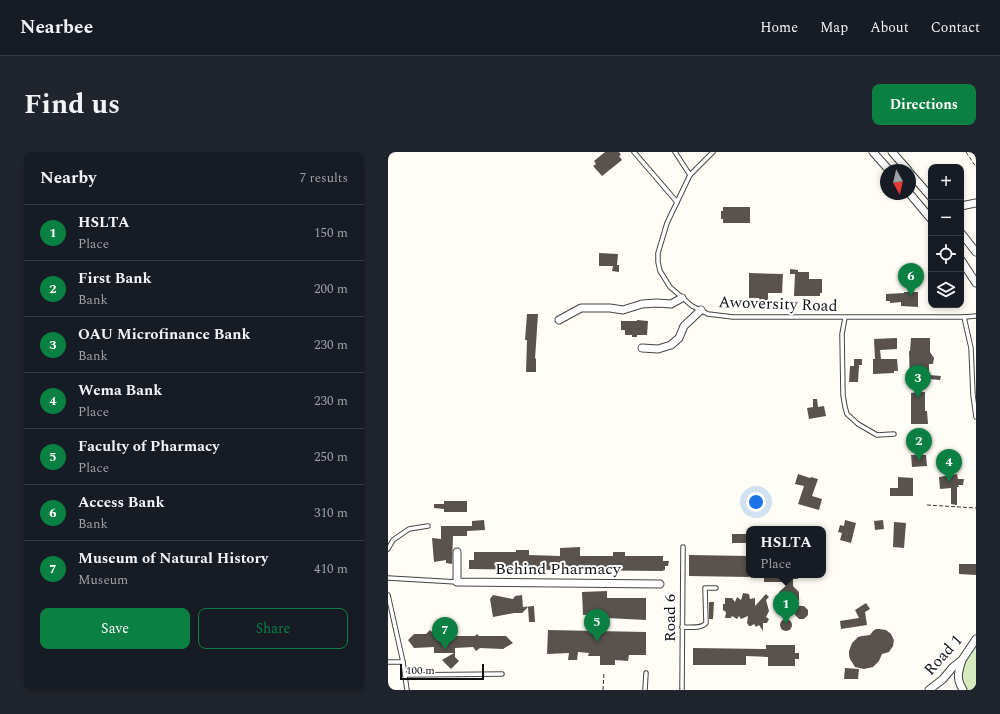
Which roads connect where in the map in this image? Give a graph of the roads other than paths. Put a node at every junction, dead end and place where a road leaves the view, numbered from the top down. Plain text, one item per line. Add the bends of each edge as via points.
1 (634, 152) edge
2 (675, 152) edge
3 (713, 152) edge
4 (873, 152) edge
5 (892, 152) edge
6 (884, 164) edge
7 (903, 164) edge
8 (690, 175) junction
9 (916, 180) edge
10 (928, 194) edge
11 (915, 200) edge
12 (677, 202) junction
13 (976, 203) edge
14 (964, 205) edge
15 (928, 215) edge
16 (963, 236) edge
17 (976, 252) edge
18 (964, 265) edge
19 (976, 283) edge
20 (682, 298) junction
21 (701, 310) junction
22 (976, 316) edge
23 (964, 317) junction
24 (845, 318) junction
25 (559, 320) dead end
26 (642, 348) dead end
27 (976, 417) edge
28 (894, 434) dead end
29 (428, 526) dead end
30 (683, 547) dead end
31 (388, 549) edge
32 (457, 552) dead end
33 (388, 578) edge
34 (457, 582) junction
35 (660, 584) dead end
36 (716, 588) dead end
37 (388, 595) edge
38 (682, 627) junction
39 (976, 638) edge
40 (962, 660) junction
41 (388, 662) edge
42 (403, 662) junction
43 (646, 672) dead end
44 (502, 674) dead end
45 (405, 675) junction
46 (407, 690) edge
47 (645, 690) edge
48 (682, 690) edge
49 (929, 690) edge
50 (963, 690) edge

1 - 12 lane
2 - 8 lane
3 - 8 lane, Awoversity Road
4 - 6 street
5 - 7 street
8 - 12 lane, Awoversity Road
9 - 10 street
11 - 15 street
12 - 20 lane, Awoversity Road via 667,222 658,262 660,271 670,287
13 - 14 street
16 - 17 street
18 - 19 street
20 - 21 lane, Awoversity Road
20 - 25 street via 671,304 642,304 623,310 581,308
21 - 24 lane, Awoversity Road via 708,314 733,317
21 - 26 street via 684,326 679,338 671,345 658,349
22 - 23 lane, Awoversity Road
23 - 24 lane, Awoversity Road
23 - 27 lane via 971,348
24 - 28 lane via 842,334 843,395 847,414 877,435
29 - 31 lane via 409,529 393,540
30 - 38 lane, Road 6
32 - 34 street
33 - 34 lane
34 - 35 street, Behind Pharmacy
36 - 38 lane via 705,588 704,625
37 - 42 lane
38 - 48 lane, Road 6
39 - 40 street, Road 1
40 - 49 street, Road 1
40 - 50 street via 958,677
41 - 42 lane
42 - 45 lane
43 - 47 lane
44 - 45 lane
45 - 46 lane

